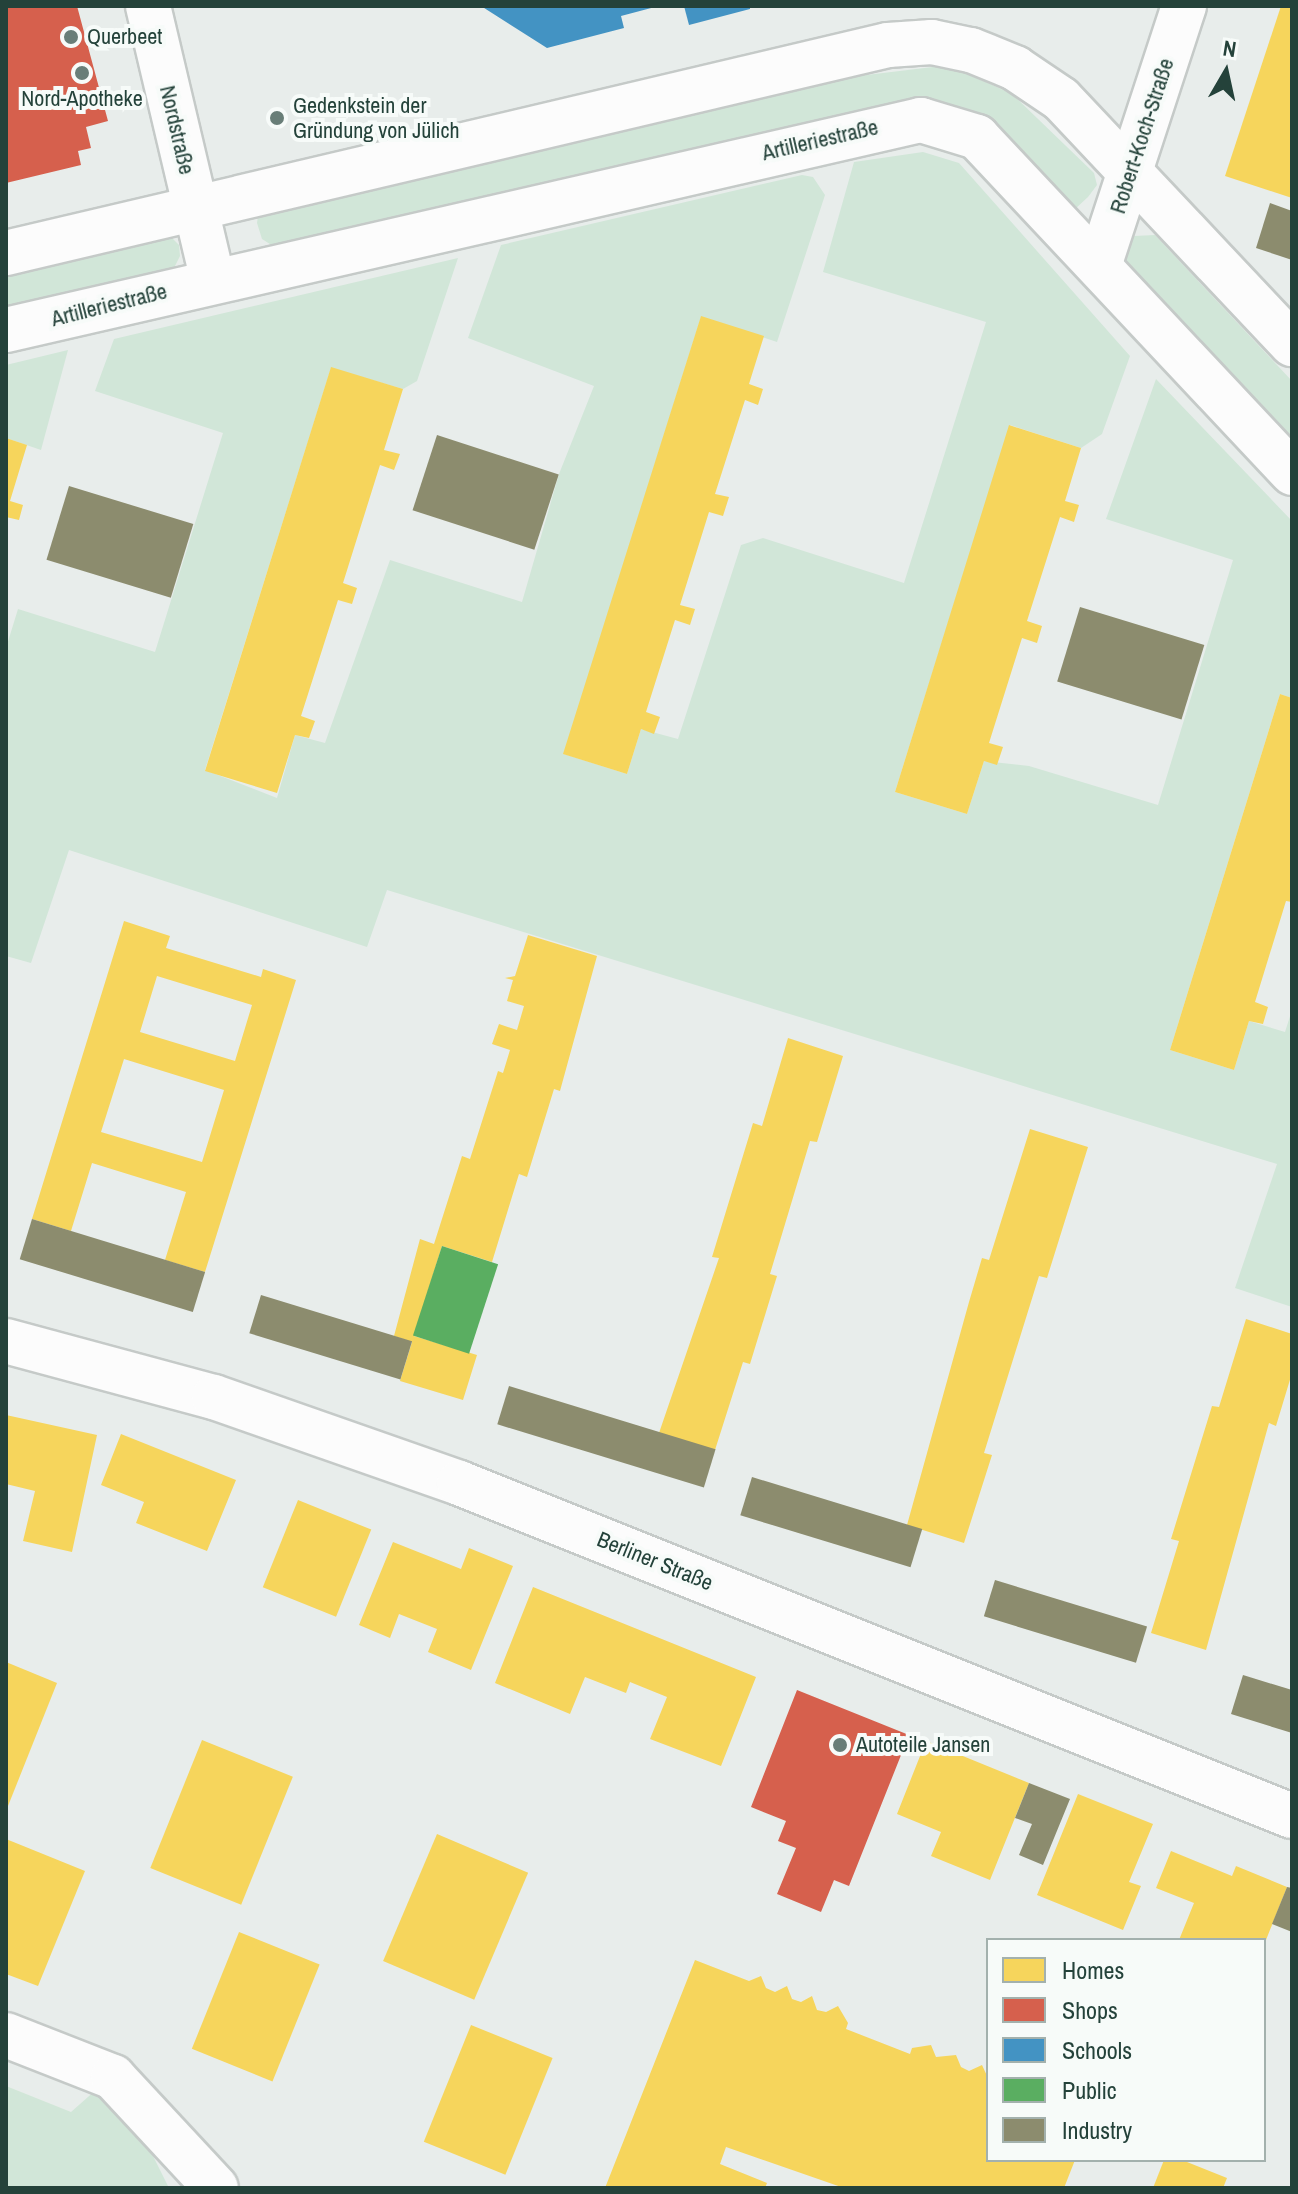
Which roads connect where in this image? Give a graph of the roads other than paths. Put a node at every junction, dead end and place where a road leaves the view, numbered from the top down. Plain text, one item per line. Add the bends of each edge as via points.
1 (148, 6) edge
2 (1184, 6) edge
3 (1131, 171) junction
4 (195, 208) junction
5 (6, 253) edge
6 (1099, 266) junction
7 (213, 280) junction
8 (6, 330) edge
9 (1292, 344) edge
10 (1292, 473) edge
11 (6, 1341) edge
12 (1292, 1816) edge
13 (6, 2035) edge
14 (216, 2188) edge

1 - 4 street, Nordstraße
2 - 3 street, Robert-Koch-Straße
3 - 4 street via 1061,99 1015,68 971,50 932,42 888,45
3 - 6 street, Robert-Koch-Straße
3 - 9 street
4 - 5 street
4 - 7 street
6 - 7 street, Artilleriestraße via 977,137 921,120
6 - 10 street, Artilleriestraße
7 - 8 street, Artilleriestraße
11 - 12 street, Berliner Straße via 214,1397 459,1483
13 - 14 street via 113,2077

